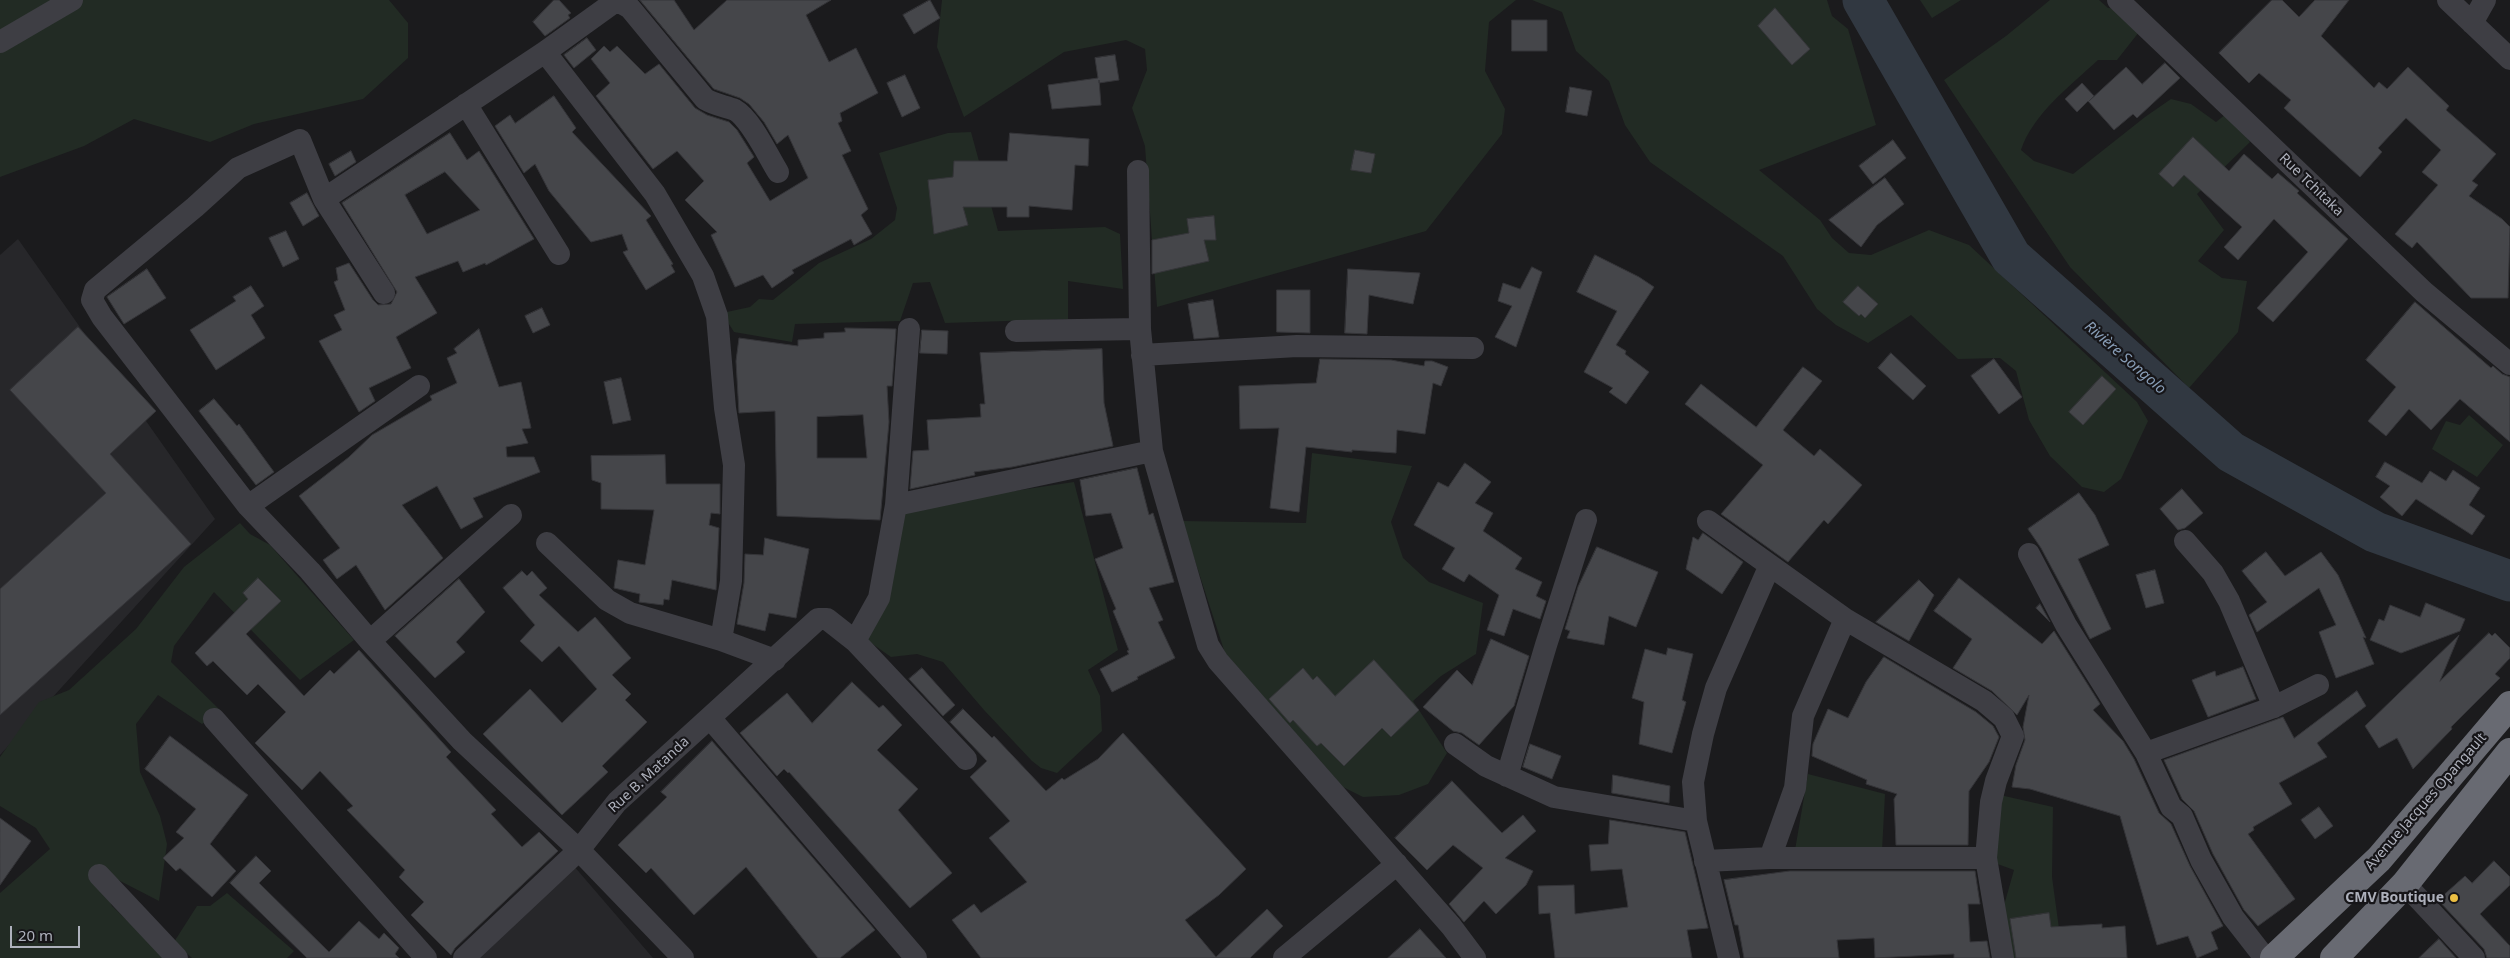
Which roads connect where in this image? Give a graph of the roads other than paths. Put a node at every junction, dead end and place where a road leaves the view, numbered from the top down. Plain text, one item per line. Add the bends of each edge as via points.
1 (72, 0) edge
2 (2118, 0) edge
3 (2448, 0) edge
4 (2485, 0) edge
5 (2472, 23) junction
6 (0, 42) edge
7 (545, 52) junction
8 (2510, 59) edge
9 (466, 104) junction
10 (1138, 171) dead end
11 (778, 172) dead end
12 (324, 199) junction
13 (559, 254) dead end
14 (384, 293) dead end
15 (909, 329) dead end
16 (1140, 329) junction
17 (1016, 332) dead end
18 (1473, 348) dead end
19 (1142, 355) junction
20 (2510, 364) edge
21 (419, 386) dead end
22 (1152, 451) junction
23 (896, 505) junction
24 (248, 506) junction
25 (511, 515) dead end
26 (1586, 520) dead end
27 (1708, 521) dead end
28 (2185, 541) dead end
29 (547, 543) dead end
30 (2030, 554) dead end
31 (1770, 565) junction
32 (1845, 619) junction
33 (721, 640) junction
34 (370, 641) junction
35 (855, 641) junction
36 (775, 660) junction
37 (2318, 685) dead end
38 (2510, 705) edge
39 (2274, 707) junction
40 (710, 718) junction
41 (214, 719) dead end
42 (1455, 744) dead end
43 (2510, 752) edge
44 (2146, 753) junction
45 (966, 758) dead end
46 (1507, 776) junction
47 (1696, 820) junction
48 (579, 850) junction
49 (1770, 858) junction
50 (1986, 858) junction
51 (1706, 862) junction
52 (1397, 864) junction
53 (99, 875) dead end
54 (2405, 884) junction
55 (177, 958) edge
56 (426, 958) edge
57 (464, 958) edge
58 (683, 958) edge
59 (916, 958) edge
60 (1284, 958) edge
61 (1475, 958) edge
62 (1729, 958) edge
63 (2002, 958) edge
64 (2265, 958) edge
65 (2274, 958) edge
66 (2334, 958) edge
67 (2474, 958) edge

1 - 6 street
2 - 20 street, Rue Tchitaka via 2424,292
3 - 5 street
4 - 5 street
5 - 8 street
7 - 9 street
7 - 11 street via 613,3 621,3 630,8 705,99 735,110 744,117
7 - 33 street via 655,194 703,276 717,316 734,465 731,581
9 - 12 street
9 - 13 street
10 - 16 street
12 - 14 street
12 - 24 street via 300,140 238,168 95,290 92,300
15 - 23 street
16 - 17 street
16 - 19 street
18 - 19 street via 1297,346
19 - 22 street
21 - 24 street
22 - 23 street
22 - 52 street via 1208,645 1218,662
23 - 35 street via 880,598
24 - 34 street
25 - 34 street
26 - 46 street
27 - 31 street
28 - 39 street via 2213,573 2229,601
29 - 33 street via 607,600 630,612
30 - 44 street via 2066,625
31 - 32 street
31 - 47 street via 1716,688 1702,734 1693,782
32 - 49 street via 1804,716 1795,788
32 - 50 street via 1959,685 2004,718 2013,736 1991,802
33 - 36 street
34 - 48 street via 462,741
35 - 36 street, Rue B. Matanda via 827,619 818,619
35 - 45 street
36 - 40 street, Rue B. Matanda
37 - 39 street
38 - 65 highway, Avenue Jacques Opangault via 2379,859
39 - 44 street
40 - 48 street, Rue B. Matanda via 617,802
40 - 59 street
41 - 56 street
42 - 46 street
43 - 54 highway
44 - 64 street via 2171,806 2182,816 2201,860 2233,917
46 - 47 street via 1554,797
47 - 51 street
48 - 57 street, Rue B. Matanda
48 - 58 street
49 - 50 street
49 - 51 street
50 - 63 street
51 - 62 street
52 - 60 street
52 - 61 street
53 - 55 street
54 - 66 highway
54 - 67 street

